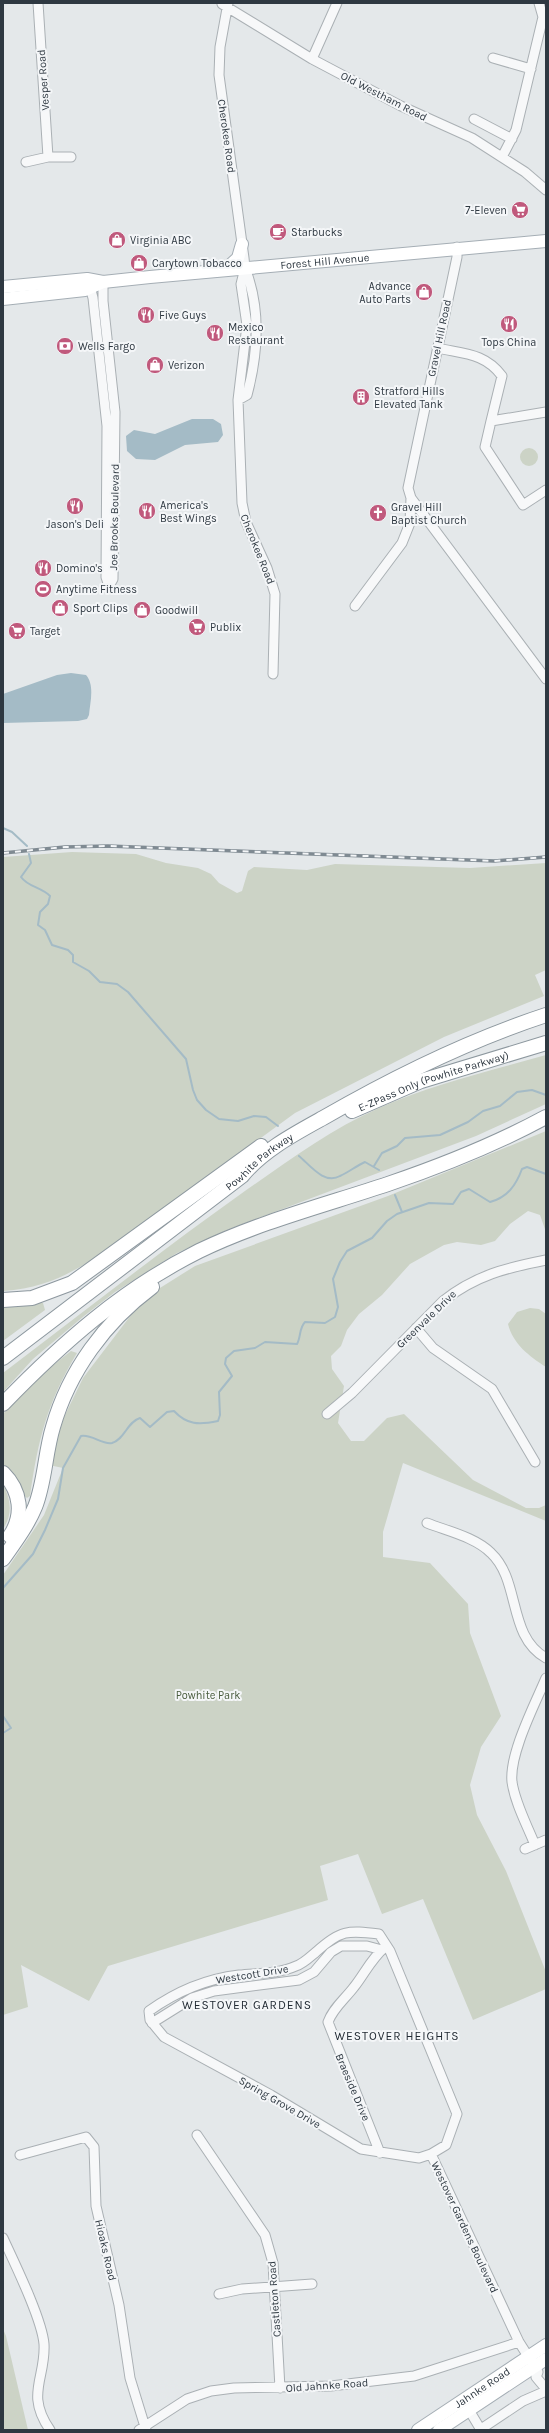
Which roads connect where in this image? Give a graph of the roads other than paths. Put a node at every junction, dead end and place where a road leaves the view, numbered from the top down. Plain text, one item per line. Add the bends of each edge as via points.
1 (38, 3) edge
2 (337, 3) edge
3 (539, 3) edge
4 (225, 5) edge
5 (492, 58) dead end
6 (312, 59) junction
7 (531, 69) junction
8 (474, 118) dead end
9 (512, 139) junction
10 (48, 157) junction
11 (71, 157) dead end
12 (502, 157) junction
13 (26, 162) dead end
14 (546, 190) edge
15 (546, 241) edge
16 (242, 244) junction
17 (457, 248) junction
18 (245, 268) junction
19 (225, 270) junction
20 (103, 282) junction
21 (89, 283) junction
22 (3, 287) edge
23 (3, 299) edge
24 (437, 348) junction
25 (546, 412) edge
26 (491, 421) junction
27 (546, 490) edge
28 (411, 498) junction
29 (355, 606) dead end
30 (273, 674) dead end
31 (546, 679) edge
32 (546, 1015) edge
33 (501, 1030) junction
34 (546, 1043) edge
35 (546, 1117) edge
36 (242, 1176) junction
37 (297, 1214) junction
38 (546, 1260) edge
39 (3, 1300) edge
40 (416, 1328) junction
41 (3, 1358) edge
42 (3, 1404) edge
43 (327, 1414) dead end
44 (535, 1462) dead end
45 (3, 1474) edge
46 (427, 1523) dead end
47 (3, 1545) edge
48 (3, 1559) edge
49 (546, 1658) edge
50 (546, 1678) edge
51 (546, 1840) edge
52 (535, 1845) junction
53 (525, 1849) dead end
54 (386, 1949) junction
55 (149, 2011) joint
56 (152, 2023) junction
57 (197, 2135) dead end
58 (380, 2153) junction
59 (431, 2154) junction
60 (20, 2155) dead end
61 (3, 2238) edge
62 (312, 2284) dead end
63 (273, 2287) junction
64 (218, 2294) dead end
65 (519, 2342) junction
66 (546, 2345) edge
67 (546, 2359) edge
68 (537, 2368) edge
69 (280, 2388) junction
70 (546, 2390) edge
71 (469, 2410) junction
72 (143, 2429) edge
73 (50, 2430) edge
74 (418, 2430) edge
75 (439, 2430) edge
76 (481, 2430) edge

1 - 10 street, Vesper Road
2 - 6 street
3 - 7 street via 543,17
4 - 6 street, Old Westham Road
4 - 16 street, Cherokee Road via 219,75
5 - 7 street
6 - 12 street, Old Westham Road via 402,106 472,138
7 - 9 street
8 - 9 street
9 - 12 street
10 - 11 street
10 - 13 street
12 - 14 street, Old Westham Road
15 - 17 main road, Forest Hill Avenue
16 - 18 street, Cherokee Road
16 - 19 main road via 238,258
17 - 18 main road, Forest Hill Avenue
17 - 24 street, Gravel Hill Road
18 - 19 main road, Forest Hill Avenue
18 - 30 street, Cherokee Road via 241,284 247,325 238,400 243,514 267,568 275,594
19 - 20 main road, Forest Hill Avenue
20 - 21 main road, Forest Hill Avenue
20 - 21 street, Joe Brooks Boulevard via 102,301 115,412 113,579 109,586 106,577 106,412 93,298
21 - 22 main road, Forest Hill Avenue
21 - 23 main road, Forest Hill Avenue
24 - 26 street via 483,358 502,376
24 - 28 street, Gravel Hill Road via 409,475 408,488
25 - 26 street
26 - 27 street via 485,447 523,505
28 - 29 street, Gravel Hill Road via 408,532
28 - 31 street
32 - 33 highway, Powhite Parkway
33 - 36 highway, Powhite Parkway via 430,1060 340,1108 252,1163
33 - 39 highway via 462,1037 444,1044 295,1124 256,1149 66,1286 32,1298
34 - 36 highway, E-ZPass Only (Powhite Parkway) via 400,1089 341,1117
35 - 37 highway via 420,1172
36 - 41 highway, Powhite Parkway
37 - 42 highway via 200,1251 133,1290 63,1344
37 - 48 highway via 266,1231 174,1272 138,1298 105,1331 80,1365 61,1404 50,1436 35,1507 24,1529
38 - 40 street, Greenvale Drive via 503,1268 478,1278 443,1301
40 - 43 street, Greenvale Drive via 352,1393
40 - 44 street via 433,1348 492,1389
45 - 47 highway via 15,1489 20,1508 15,1527
46 - 49 street via 480,1545 495,1557 504,1572 525,1636 535,1650
50 - 52 street via 516,1752 512,1772 515,1793
51 - 52 street
52 - 53 street
54 - 55 street, Westcott Drive via 379,1934 352,1931 331,1938 297,1966 194,1985
54 - 56 street, Westcott Drive via 342,1946 331,1952 314,1972 299,1980 214,1991 192,1998
54 - 58 street, Braeside Drive via 370,1962 354,1987 330,2015 328,2022
54 - 59 street, Westover Gardens Boulevard via 457,2114 446,2145
55 - 56 street, Spring Grove Drive
56 - 58 street, Spring Grove Drive via 169,2041 271,2095 361,2149
57 - 63 street, Castleton Road via 265,2235 273,2263
58 - 59 street, Spring Grove Drive via 419,2158
59 - 65 street, Westover Gardens Boulevard
60 - 72 street, Hioaks Road via 86,2137 94,2147 96,2206 119,2305 130,2378
61 - 73 street via 40,2326 44,2344 38,2401
62 - 63 street
63 - 64 street
63 - 69 street, Castleton Road
65 - 68 street, Westover Gardens Boulevard
65 - 69 street, Old Jahnke Road via 414,2376 331,2386
66 - 68 main road, Jahnke Road
67 - 68 main road, Jahnke Road
68 - 70 street, Westover Gardens Boulevard via 536,2377
68 - 71 main road, Jahnke Road
68 - 74 main road, Jahnke Road
69 - 72 street, Old Jahnke Road via 211,2391 187,2399
70 - 76 street via 523,2401
71 - 75 main road, Jahnke Road
71 - 76 street

